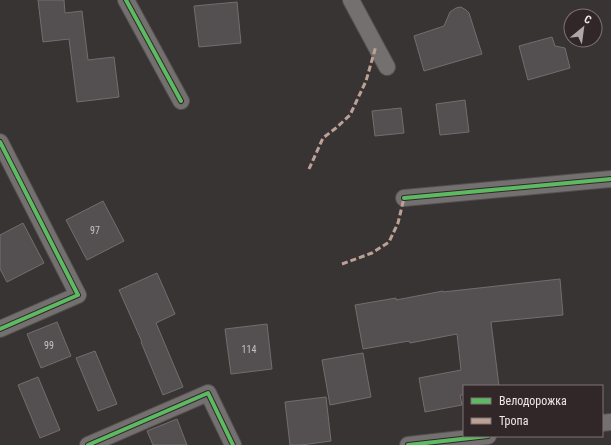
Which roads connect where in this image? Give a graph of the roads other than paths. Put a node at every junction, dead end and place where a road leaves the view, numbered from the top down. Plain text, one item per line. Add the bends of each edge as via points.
1 (126, 0) edge
2 (351, 0) edge
3 (387, 67) dead end
4 (181, 101) dead end
5 (0, 142) edge
6 (611, 179) edge
7 (404, 198) dead end
8 (0, 329) edge
9 (479, 437) edge
10 (88, 445) edge
11 (233, 445) edge
12 (408, 445) edge

1 - 4 street
2 - 3 street
5 - 8 street via 78,295
6 - 7 street
9 - 12 street
10 - 11 street via 208,393

